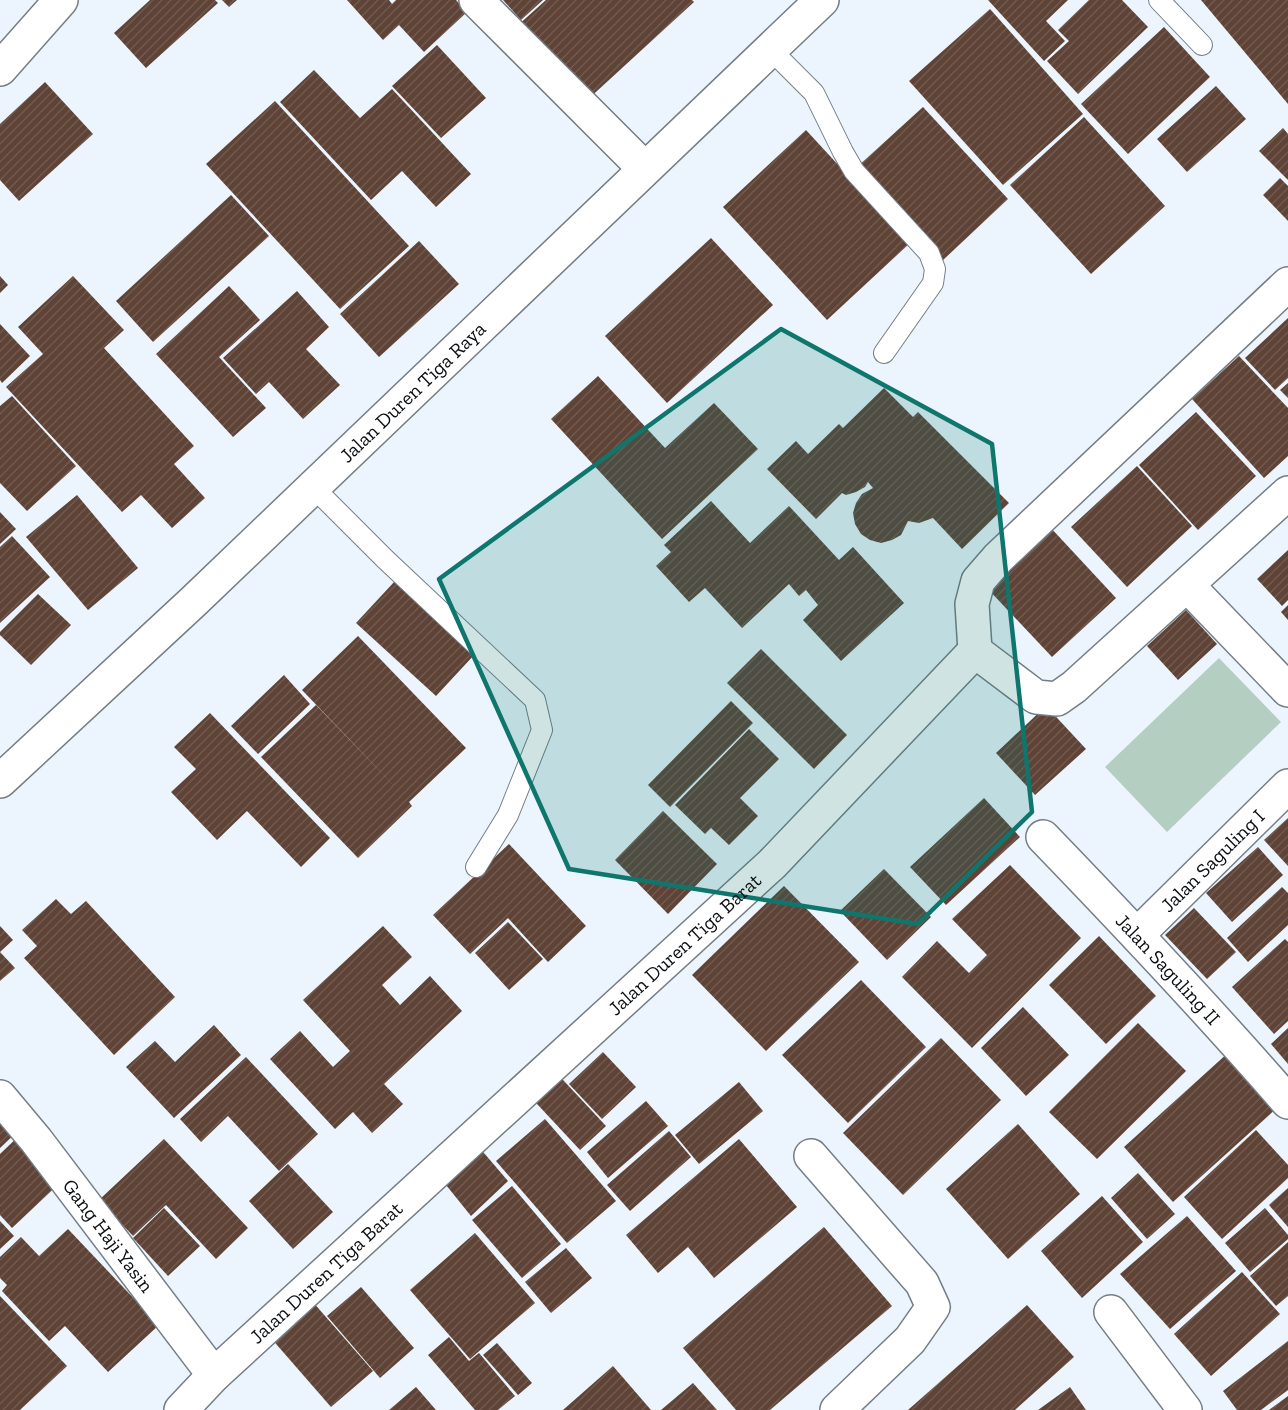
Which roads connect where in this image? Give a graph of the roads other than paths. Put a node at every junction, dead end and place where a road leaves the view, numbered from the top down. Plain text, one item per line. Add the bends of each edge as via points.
1 (62, 0) edge
2 (476, 0) edge
3 (822, 0) edge
4 (1159, 0) edge
5 (1202, 45) dead end
6 (771, 50) junction
7 (0, 69) edge
8 (644, 168) junction
9 (1288, 284) edge
10 (884, 353) dead end
11 (312, 486) junction
12 (1288, 493) edge
13 (1187, 585) junction
14 (975, 651) junction
15 (1288, 690) edge
16 (0, 781) edge
17 (1288, 786) edge
18 (1043, 837) dead end
19 (476, 867) dead end
20 (1137, 935) junction
21 (0, 1097) edge
22 (1288, 1102) edge
23 (811, 1156) dead end
24 (1111, 1312) dead end
25 (214, 1375) junction
26 (181, 1410) edge
27 (837, 1410) edge
28 (1185, 1410) edge

1 - 7 street
2 - 8 street
3 - 6 street, Jalan Duren Tiga Raya
4 - 5 lane
6 - 8 street, Jalan Duren Tiga Raya
6 - 10 lane via 814,93 854,171 929,253 936,269 933,283
8 - 11 street, Jalan Duren Tiga Raya
9 - 14 street via 978,581 972,604
11 - 16 street, Jalan Duren Tiga Raya
11 - 19 lane via 535,700 542,730 508,815
12 - 13 street
13 - 14 street via 1057,699 1036,697
13 - 15 street
14 - 25 street, Jalan Duren Tiga Barat via 772,864
17 - 20 street, Jalan Saguling I
18 - 20 street, Jalan Saguling II
20 - 22 street, Jalan Saguling II
21 - 25 street, Gang Haji Yasin
23 - 27 street via 922,1283 933,1307 910,1340
24 - 28 street
25 - 26 street, Jalan Duren Tiga Barat

